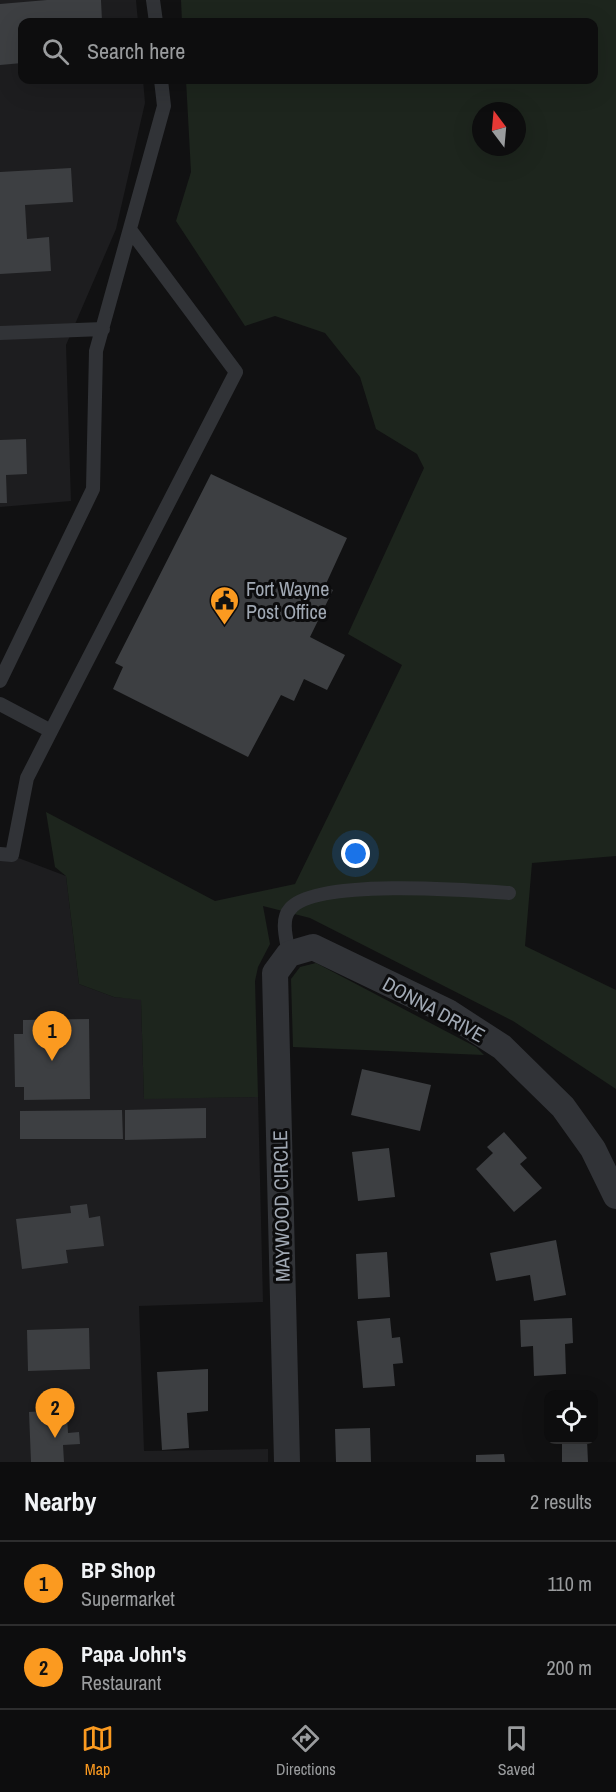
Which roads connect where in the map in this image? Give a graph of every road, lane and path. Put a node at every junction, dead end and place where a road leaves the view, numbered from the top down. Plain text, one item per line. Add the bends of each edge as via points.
1 (153, 0) edge
2 (155, 18) edge
3 (161, 84) edge
4 (131, 231) junction
5 (103, 328) junction
6 (0, 333) edge
7 (0, 681) edge
8 (0, 704) edge
9 (51, 731) junction
10 (0, 854) edge
11 (509, 893) dead end
12 (289, 954) junction
13 (616, 1196) edge
14 (287, 1462) edge

1 - 2 lane
3 - 4 lane via 164,106
4 - 5 lane
4 - 9 lane via 236,372
5 - 6 lane
5 - 7 lane via 96,351 93,489
8 - 9 lane
9 - 10 lane via 27,778 12,855
11 - 12 lane via 452,888 350,890 306,898 290,909 285,925
12 - 13 street, DONNA DRIVE via 313,947 448,1012 502,1047 562,1107 593,1149
12 - 14 street, MAYWOOD CIRCLE via 275,973

